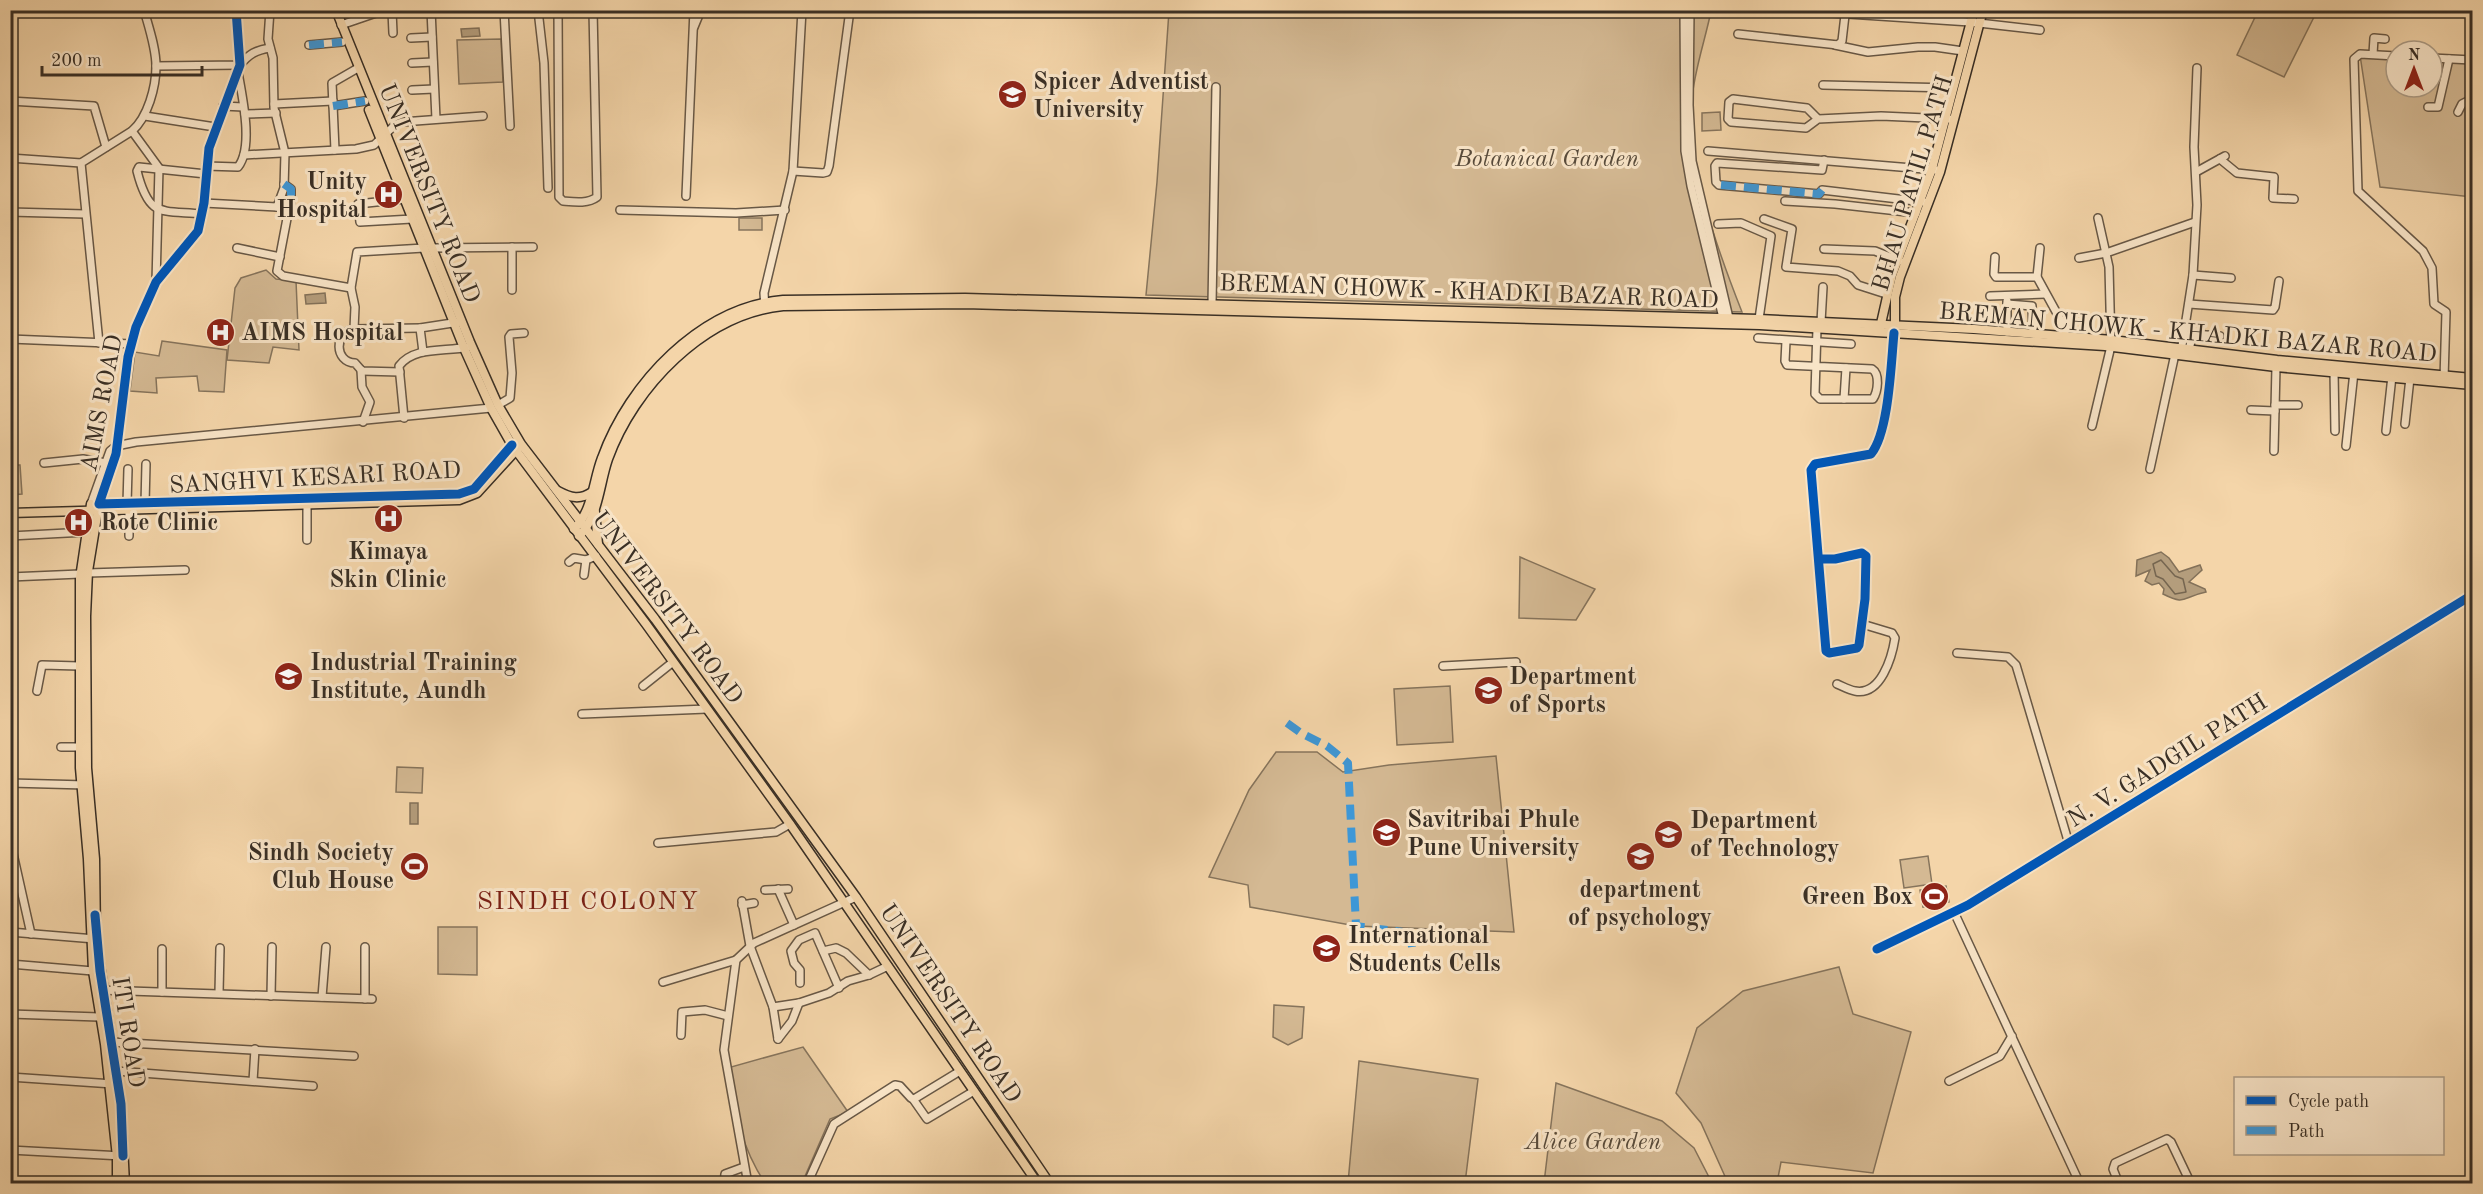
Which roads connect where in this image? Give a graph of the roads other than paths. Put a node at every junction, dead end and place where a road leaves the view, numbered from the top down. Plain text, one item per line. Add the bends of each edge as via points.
1 (144, 10) edge
2 (236, 10) edge
3 (270, 10) edge
4 (330, 10) edge
5 (336, 10) edge
6 (431, 10) edge
7 (504, 10) edge
8 (538, 10) edge
9 (694, 10) edge
10 (701, 10) edge
11 (802, 10) edge
12 (808, 10) edge
13 (1684, 10) edge
14 (1690, 10) edge
15 (1786, 10) edge
16 (1974, 10) edge
17 (1983, 10) edge
18 (393, 11) edge
19 (593, 11) edge
20 (558, 12) edge
21 (850, 12) edge
22 (1860, 13) edge
23 (1845, 15) junction
24 (1975, 23) junction
25 (341, 26) junction
26 (693, 29) junction
27 (2040, 30) dead end
28 (393, 33) dead end
29 (1738, 34) dead end
30 (432, 37) junction
31 (411, 38) dead end
32 (2385, 39) dead end
33 (342, 42) junction
34 (309, 45) dead end
35 (1835, 45) junction
36 (270, 48) junction
37 (1963, 51) junction
38 (2373, 54) junction
39 (2384, 55) edge
40 (2444, 59) edge
41 (2450, 59) junction
42 (2472, 60) edge
43 (433, 62) junction
44 (412, 63) dead end
45 (156, 66) junction
46 (239, 67) junction
47 (2198, 68) dead end
48 (356, 69) junction
49 (2472, 76) edge
50 (1823, 85) dead end
51 (1216, 87) dead end
52 (1953, 88) junction
53 (434, 89) junction
54 (412, 90) dead end
55 (10, 101) edge
56 (365, 101) junction
57 (333, 103) junction
58 (274, 104) junction
59 (223, 106) junction
60 (2428, 107) dead end
61 (244, 110) junction
62 (2458, 112) dead end
63 (276, 113) junction
64 (145, 116) junction
65 (483, 116) dead end
66 (436, 119) junction
67 (1818, 119) junction
68 (1949, 119) junction
69 (510, 126) dead end
70 (215, 127) junction
71 (132, 131) junction
72 (383, 137) junction
73 (106, 147) junction
74 (335, 150) junction
75 (1708, 151) dead end
76 (285, 153) junction
77 (244, 155) junction
78 (10, 158) edge
79 (1824, 160) junction
80 (81, 163) junction
81 (206, 166) junction
82 (159, 168) junction
83 (1936, 170) junction
84 (793, 171) junction
85 (2196, 172) junction
86 (206, 174) junction
87 (284, 184) junction
88 (548, 188) dead end
89 (686, 196) dead end
90 (404, 199) junction
91 (2294, 199) dead end
92 (1785, 201) dead end
93 (1924, 202) junction
94 (204, 203) junction
95 (277, 207) junction
96 (289, 208) junction
97 (158, 210) junction
98 (620, 210) dead end
99 (785, 210) junction
100 (10, 212) edge
101 (1916, 213) junction
102 (85, 214) junction
103 (202, 214) junction
104 (2098, 218) dead end
105 (412, 219) junction
106 (1764, 219) dead end
107 (2195, 222) junction
108 (1718, 224) dead end
109 (1915, 226) junction
110 (512, 247) junction
111 (533, 247) dead end
112 (237, 248) dead end
113 (429, 248) junction
114 (2040, 248) dead end
115 (1824, 249) dead end
116 (2106, 253) junction
117 (280, 257) junction
118 (1995, 257) dead end
119 (2079, 258) dead end
120 (1902, 262) junction
121 (2193, 275) junction
122 (2037, 277) junction
123 (2231, 278) dead end
124 (2279, 281) dead end
125 (156, 282) junction
126 (1823, 287) dead end
127 (351, 288) junction
128 (512, 290) dead end
129 (1719, 291) junction
130 (1886, 294) junction
131 (2045, 294) junction
132 (1990, 296) dead end
133 (2007, 300) junction
134 (1212, 304) junction
135 (2189, 304) junction
136 (765, 305) junction
137 (1494, 314) junction
138 (1726, 318) junction
139 (458, 322) junction
140 (1759, 322) junction
141 (1819, 325) junction
142 (420, 328) junction
143 (354, 329) junction
144 (1880, 329) junction
145 (1895, 329) junction
146 (2007, 332) junction
147 (524, 333) dead end
148 (2033, 334) junction
149 (2065, 336) junction
150 (2220, 336) dead end
151 (1758, 338) dead end
152 (10, 339) edge
153 (1786, 341) junction
154 (1817, 342) junction
155 (99, 343) junction
156 (2112, 343) junction
157 (132, 344) junction
158 (1851, 344) dead end
159 (468, 347) junction
160 (423, 352) junction
161 (2181, 352) junction
162 (673, 355) junction
163 (1816, 366) junction
164 (2276, 367) junction
165 (1846, 368) junction
166 (2345, 369) junction
167 (361, 370) junction
168 (2334, 371) junction
169 (400, 372) junction
170 (2354, 372) junction
171 (2392, 376) junction
172 (2410, 378) junction
173 (2472, 378) edge
174 (2444, 379) junction
175 (2472, 385) edge
176 (1844, 399) junction
177 (2298, 405) dead end
178 (494, 407) junction
179 (2275, 408) junction
180 (2252, 410) dead end
181 (404, 418) junction
182 (363, 422) junction
183 (2405, 424) dead end
184 (2092, 426) dead end
185 (2335, 431) dead end
186 (2386, 431) dead end
187 (517, 445) junction
188 (116, 446) junction
189 (2346, 446) dead end
190 (2274, 451) dead end
191 (44, 463) dead end
192 (106, 463) junction
193 (146, 464) dead end
194 (128, 469) dead end
195 (2150, 469) dead end
196 (555, 489) junction
197 (592, 492) junction
198 (145, 504) junction
199 (307, 505) junction
200 (10, 507) edge
201 (94, 507) junction
202 (128, 507) junction
203 (594, 509) junction
204 (10, 513) edge
205 (580, 529) junction
206 (86, 532) junction
207 (10, 536) edge
208 (129, 536) dead end
209 (307, 540) dead end
210 (598, 544) junction
211 (596, 556) junction
212 (1820, 559) junction
213 (586, 560) junction
214 (569, 562) dead end
215 (185, 570) dead end
216 (84, 574) junction
217 (584, 575) dead end
218 (10, 577) edge
219 (2472, 595) edge
220 (1862, 624) junction
221 (1957, 653) dead end
222 (673, 662) junction
223 (1516, 662) dead end
224 (79, 666) junction
225 (1443, 666) dead end
226 (1837, 684) dead end
227 (644, 686) dead end
228 (37, 691) dead end
229 (706, 709) junction
230 (582, 714) dead end
231 (61, 747) dead end
232 (80, 747) junction
233 (10, 783) edge
234 (85, 785) junction
235 (790, 824) junction
236 (10, 840) edge
237 (658, 843) dead end
238 (2069, 844) junction
239 (788, 889) dead end
240 (765, 890) dead end
241 (778, 890) junction
242 (856, 897) junction
243 (845, 902) junction
244 (754, 903) dead end
245 (1954, 912) junction
246 (794, 925) junction
247 (10, 932) edge
248 (31, 934) junction
249 (93, 939) junction
250 (326, 946) dead end
251 (750, 946) junction
252 (272, 947) dead end
253 (365, 947) dead end
254 (220, 948) dead end
255 (162, 949) dead end
256 (1877, 949) dead end
257 (823, 951) junction
258 (736, 960) junction
259 (10, 964) edge
260 (888, 966) junction
261 (93, 971) junction
262 (869, 975) junction
263 (663, 982) dead end
264 (800, 983) dead end
265 (839, 988) junction
266 (100, 990) junction
267 (162, 992) junction
268 (219, 993) junction
269 (271, 996) junction
270 (322, 997) junction
271 (799, 1003) junction
272 (773, 1008) junction
273 (10, 1014) edge
274 (728, 1016) junction
275 (99, 1017) junction
276 (681, 1035) dead end
277 (2012, 1036) junction
278 (111, 1042) junction
279 (255, 1049) junction
280 (354, 1056) dead end
281 (116, 1071) junction
282 (960, 1071) junction
283 (10, 1077) edge
284 (253, 1081) junction
285 (1948, 1081) dead end
286 (112, 1084) junction
287 (313, 1086) dead end
288 (974, 1091) junction
289 (913, 1099) junction
290 (10, 1150) edge
291 (120, 1156) junction
292 (744, 1167) junction
293 (1791, 1181) dead end
294 (117, 1184) edge
295 (125, 1184) edge
296 (724, 1184) edge
297 (748, 1184) edge
298 (807, 1184) edge
299 (1038, 1184) edge
300 (1050, 1184) edge
301 (1848, 1184) edge
302 (2080, 1184) edge
303 (2119, 1184) edge
304 (2191, 1184) edge

1 - 45 street
2 - 46 street, AIMS ROAD
3 - 36 street
4 - 33 main road, UNIVERSITY ROAD
5 - 25 main road, UNIVERSITY ROAD
6 - 30 street
7 - 69 street
8 - 88 street via 544,63
9 - 26 street
10 - 26 street
11 - 84 street
12 - 21 street
13 - 129 street via 1684,151
14 - 129 street via 1692,161
15 - 23 street
16 - 24 main road, BHAU PATIL PATH
17 - 24 main road, BHAU PATIL PATH
18 - 25 street
18 - 28 street
19 - 20 street
19 - 20 street via 597,197 578,202 558,197
21 - 84 street via 827,172
22 - 23 street
22 - 24 street
23 - 35 street via 1842,40
24 - 27 street
24 - 37 main road, BHAU PATIL PATH
24 - 68 main road, BHAU PATIL PATH
25 - 48 main road, UNIVERSITY ROAD
26 - 89 street
29 - 35 street
30 - 31 street
30 - 43 street
32 - 38 street via 2374,38
33 - 34 street
33 - 48 main road, UNIVERSITY ROAD
35 - 37 street via 1868,52 1918,47
36 - 46 street via 258,49
36 - 58 street
37 - 52 main road, BHAU PATIL PATH
38 - 39 street
38 - 174 street via 2357,54 2354,59 2358,191 2416,242 2431,264 2434,304 2446,312
40 - 41 street
41 - 42 street
41 - 60 street via 2438,107
43 - 44 street
43 - 53 street
45 - 46 street
45 - 64 street
46 - 59 street, AIMS ROAD
46 - 61 street
47 - 85 street
48 - 56 main road, UNIVERSITY ROAD
48 - 57 street via 332,83
48 - 72 main road, UNIVERSITY ROAD
49 - 62 street via 2470,100
50 - 52 street
51 - 134 street
52 - 68 main road, BHAU PATIL PATH
53 - 54 street
53 - 66 street
55 - 73 street via 94,106
56 - 57 street
56 - 72 main road, UNIVERSITY ROAD
57 - 58 street
57 - 74 street
58 - 63 street
59 - 61 street
59 - 70 street, AIMS ROAD
61 - 63 street
61 - 77 street
63 - 76 street
64 - 70 street
64 - 71 street
65 - 66 street
66 - 72 street via 402,122
67 - 67 street via 1808,108 1733,99 1729,102 1731,122 1806,128
67 - 68 street
68 - 83 main road, BHAU PATIL PATH
70 - 81 street, AIMS ROAD
71 - 73 street
71 - 82 street
72 - 74 street via 370,146
72 - 90 main road, UNIVERSITY ROAD
72 - 113 main road, UNIVERSITY ROAD
73 - 80 street
74 - 76 street
75 - 79 street
76 - 77 street
76 - 87 street
77 - 81 street via 238,167
78 - 80 street
79 - 83 street
79 - 93 street via 1822,170 1717,163 1716,182
80 - 102 street
81 - 86 street, AIMS ROAD
82 - 86 street
82 - 97 street
82 - 97 street via 139,167 137,171 151,206
83 - 93 main road, BHAU PATIL PATH
84 - 99 street
85 - 91 street via 2223,158 2237,173 2274,177 2273,198
85 - 107 street
86 - 94 street, AIMS ROAD
87 - 95 street
87 - 96 street via 291,189
90 - 105 main road, UNIVERSITY ROAD
90 - 105 street via 358,204 360,222
92 - 101 street
93 - 101 main road, BHAU PATIL PATH
93 - 109 main road, BHAU PATIL PATH
94 - 95 street
94 - 103 street, AIMS ROAD
95 - 96 street
96 - 117 street
97 - 103 street
97 - 125 street
98 - 99 street
99 - 136 street
100 - 102 street
101 - 109 main road, BHAU PATIL PATH
102 - 155 street
103 - 125 street, AIMS ROAD via 198,231
104 - 116 street
105 - 113 main road, UNIVERSITY ROAD
106 - 130 street via 1792,230 1786,267 1838,271 1858,285
107 - 116 street
107 - 121 street
108 - 140 street via 1742,223 1771,236
109 - 120 main road, BHAU PATIL PATH
110 - 111 street
110 - 113 street
110 - 128 street
112 - 117 street
113 - 127 street via 357,252
113 - 139 main road, UNIVERSITY ROAD
114 - 122 street
115 - 120 street via 1875,251
116 - 119 street
116 - 156 street
117 - 127 street via 278,274
118 - 122 street via 1996,277
120 - 130 main road, BHAU PATIL PATH
120 - 145 main road, BHAU PATIL PATH via 1895,297
121 - 123 street
121 - 135 street
122 - 131 street
124 - 135 street via 2273,310
125 - 157 street, AIMS ROAD
126 - 141 street
127 - 143 street
129 - 138 street
130 - 144 main road, BHAU PATIL PATH
131 - 133 street
131 - 149 street via 2065,328
132 - 133 street
133 - 146 street
133 - 148 street via 2032,306
134 - 136 main road, BREMAN CHOWK - KHADKI BAZAR ROAD via 843,298
134 - 137 main road, BREMAN CHOWK - KHADKI BAZAR ROAD
135 - 161 street
136 - 137 main road, BREMAN CHOWK - KHADKI BAZAR ROAD via 965,304
136 - 162 main road, BREMAN CHOWK - KHADKI BAZAR ROAD via 734,318
137 - 138 main road, BREMAN CHOWK - KHADKI BAZAR ROAD
137 - 140 main road, BREMAN CHOWK - KHADKI BAZAR ROAD
138 - 140 main road, BREMAN CHOWK - KHADKI BAZAR ROAD
139 - 142 street
139 - 159 main road, UNIVERSITY ROAD
140 - 141 main road, BREMAN CHOWK - KHADKI BAZAR ROAD
141 - 144 main road, BREMAN CHOWK - KHADKI BAZAR ROAD
141 - 154 street
142 - 143 street
142 - 160 street
143 - 167 street via 343,334 339,351 347,362 355,363
144 - 145 main road, BREMAN CHOWK - KHADKI BAZAR ROAD
145 - 146 main road, BREMAN CHOWK - KHADKI BAZAR ROAD
145 - 156 main road, BREMAN CHOWK - KHADKI BAZAR ROAD
145 - 212 street via 1877,447 1871,454 1811,468
146 - 148 main road, BREMAN CHOWK - KHADKI BAZAR ROAD
147 - 178 street via 509,337 510,398
148 - 149 main road, BREMAN CHOWK - KHADKI BAZAR ROAD
149 - 156 main road, BREMAN CHOWK - KHADKI BAZAR ROAD
150 - 161 street via 2193,334
151 - 153 street
152 - 155 street
153 - 154 street
153 - 163 street via 1786,364
154 - 158 street
154 - 163 street
155 - 157 street
156 - 161 main road, BREMAN CHOWK - KHADKI BAZAR ROAD
156 - 184 street
157 - 188 street, AIMS ROAD
159 - 160 street
159 - 178 main road, UNIVERSITY ROAD
160 - 169 street via 404,360
161 - 164 main road, BREMAN CHOWK - KHADKI BAZAR ROAD
161 - 166 main road, BREMAN CHOWK - KHADKI BAZAR ROAD
161 - 195 street
162 - 197 main road, BREMAN CHOWK - KHADKI BAZAR ROAD via 644,383 621,417 601,459
162 - 203 main road, BREMAN CHOWK - KHADKI BAZAR ROAD via 618,435
163 - 165 street
163 - 176 street via 1816,397
164 - 168 main road, BREMAN CHOWK - KHADKI BAZAR ROAD
164 - 179 street
165 - 176 street
165 - 176 street via 1872,369 1877,375 1873,399
166 - 168 main road, BREMAN CHOWK - KHADKI BAZAR ROAD
166 - 170 main road, BREMAN CHOWK - KHADKI BAZAR ROAD
166 - 174 main road, BREMAN CHOWK - KHADKI BAZAR ROAD
167 - 169 street
167 - 182 street via 362,387 370,402
168 - 185 street
169 - 181 street
170 - 171 main road, BREMAN CHOWK - KHADKI BAZAR ROAD
170 - 189 street
171 - 172 main road, BREMAN CHOWK - KHADKI BAZAR ROAD
171 - 186 street
172 - 174 main road, BREMAN CHOWK - KHADKI BAZAR ROAD
172 - 183 street
173 - 174 main road, BREMAN CHOWK - KHADKI BAZAR ROAD
174 - 175 main road, BREMAN CHOWK - KHADKI BAZAR ROAD
177 - 179 street
178 - 181 street
178 - 187 main road, UNIVERSITY ROAD
179 - 180 street
179 - 190 street
181 - 182 street
182 - 188 street
187 - 196 main road, UNIVERSITY ROAD
187 - 198 main road, SANGHVI KESARI ROAD via 474,489 459,494
187 - 199 main road, SANGHVI KESARI ROAD via 477,493 468,498
187 - 205 main road, UNIVERSITY ROAD
188 - 192 street, AIMS ROAD
188 - 201 street, AIMS ROAD
191 - 192 street via 83,459
192 - 201 street, AIMS ROAD
193 - 198 street
194 - 202 street
196 - 197 main road via 575,498
196 - 205 main road, UNIVERSITY ROAD
197 - 205 main road, BREMAN CHOWK - KHADKI BAZAR ROAD
198 - 202 main road, SANGHVI KESARI ROAD
199 - 202 main road, SANGHVI KESARI ROAD
199 - 209 street
200 - 201 main road
201 - 202 main road, SANGHVI KESARI ROAD
201 - 204 main road
201 - 206 main road, ITI ROAD
201 - 216 main road, ITI ROAD
202 - 208 street
203 - 205 main road, BREMAN CHOWK - KHADKI BAZAR ROAD
203 - 210 main road
205 - 210 main road, UNIVERSITY ROAD
205 - 211 main road, UNIVERSITY ROAD
206 - 207 street
206 - 216 main road, ITI ROAD
210 - 242 main road, UNIVERSITY ROAD
211 - 213 street
211 - 222 main road, UNIVERSITY ROAD
212 - 220 street via 1866,555
212 - 220 street via 1827,653 1858,646
213 - 214 street via 574,558
213 - 217 street
215 - 216 street
216 - 218 street
216 - 224 main road, ITI ROAD
216 - 234 main road, ITI ROAD
219 - 238 street, N. V. GADGIL PATH
220 - 226 street via 1892,633 1895,638 1881,681 1857,692
221 - 238 street via 2008,657 2016,665
222 - 227 street
222 - 229 main road, UNIVERSITY ROAD
223 - 225 street
224 - 228 street via 42,665
224 - 232 main road, ITI ROAD
229 - 230 street
229 - 235 main road, UNIVERSITY ROAD
231 - 232 street
232 - 234 main road, ITI ROAD
233 - 234 street
234 - 249 main road, ITI ROAD
235 - 237 street via 776,832
235 - 243 main road, UNIVERSITY ROAD
236 - 248 street
238 - 245 street, N. V. GADGIL PATH
239 - 241 street
240 - 241 street
241 - 246 street
242 - 243 street
242 - 300 main road, UNIVERSITY ROAD
243 - 246 street
243 - 260 main road, UNIVERSITY ROAD
244 - 251 street via 742,903
245 - 256 street, N. V. GADGIL PATH
245 - 277 street
246 - 251 street
247 - 248 street
248 - 249 street
249 - 261 main road, ITI ROAD
249 - 266 main road, ITI ROAD
250 - 270 street
251 - 258 street
251 - 272 street
252 - 269 street
253 - 270 street via 368,999
254 - 268 street
255 - 267 street
257 - 262 street via 836,948 846,953
257 - 264 street via 815,933 799,940 791,951 800,970
257 - 265 street
258 - 263 street
258 - 274 street
259 - 261 street
260 - 262 street
260 - 282 main road, UNIVERSITY ROAD
261 - 266 main road, ITI ROAD
262 - 265 street
265 - 271 street
266 - 267 street
266 - 275 main road, ITI ROAD
266 - 278 main road, ITI ROAD
267 - 268 street
268 - 269 street
269 - 270 street
271 - 272 street
271 - 272 street via 792,1021 778,1039
273 - 275 street
274 - 276 street via 705,1010 682,1012
274 - 292 street via 724,1050
275 - 286 main road, ITI ROAD
277 - 285 street via 2000,1056
277 - 302 street
278 - 279 street
278 - 281 main road, ITI ROAD
279 - 280 street
279 - 284 street
281 - 284 street
281 - 286 main road, ITI ROAD
282 - 288 main road, UNIVERSITY ROAD
282 - 289 street
283 - 286 street
284 - 287 street
286 - 291 main road, ITI ROAD
288 - 289 street via 927,1119
288 - 299 main road, UNIVERSITY ROAD
289 - 298 street via 895,1085 836,1122
290 - 291 street
291 - 294 main road, ITI ROAD
291 - 295 main road, ITI ROAD
292 - 296 street via 725,1174
292 - 297 street
293 - 301 street
303 - 304 street via 2113,1169 2115,1163 2167,1139

